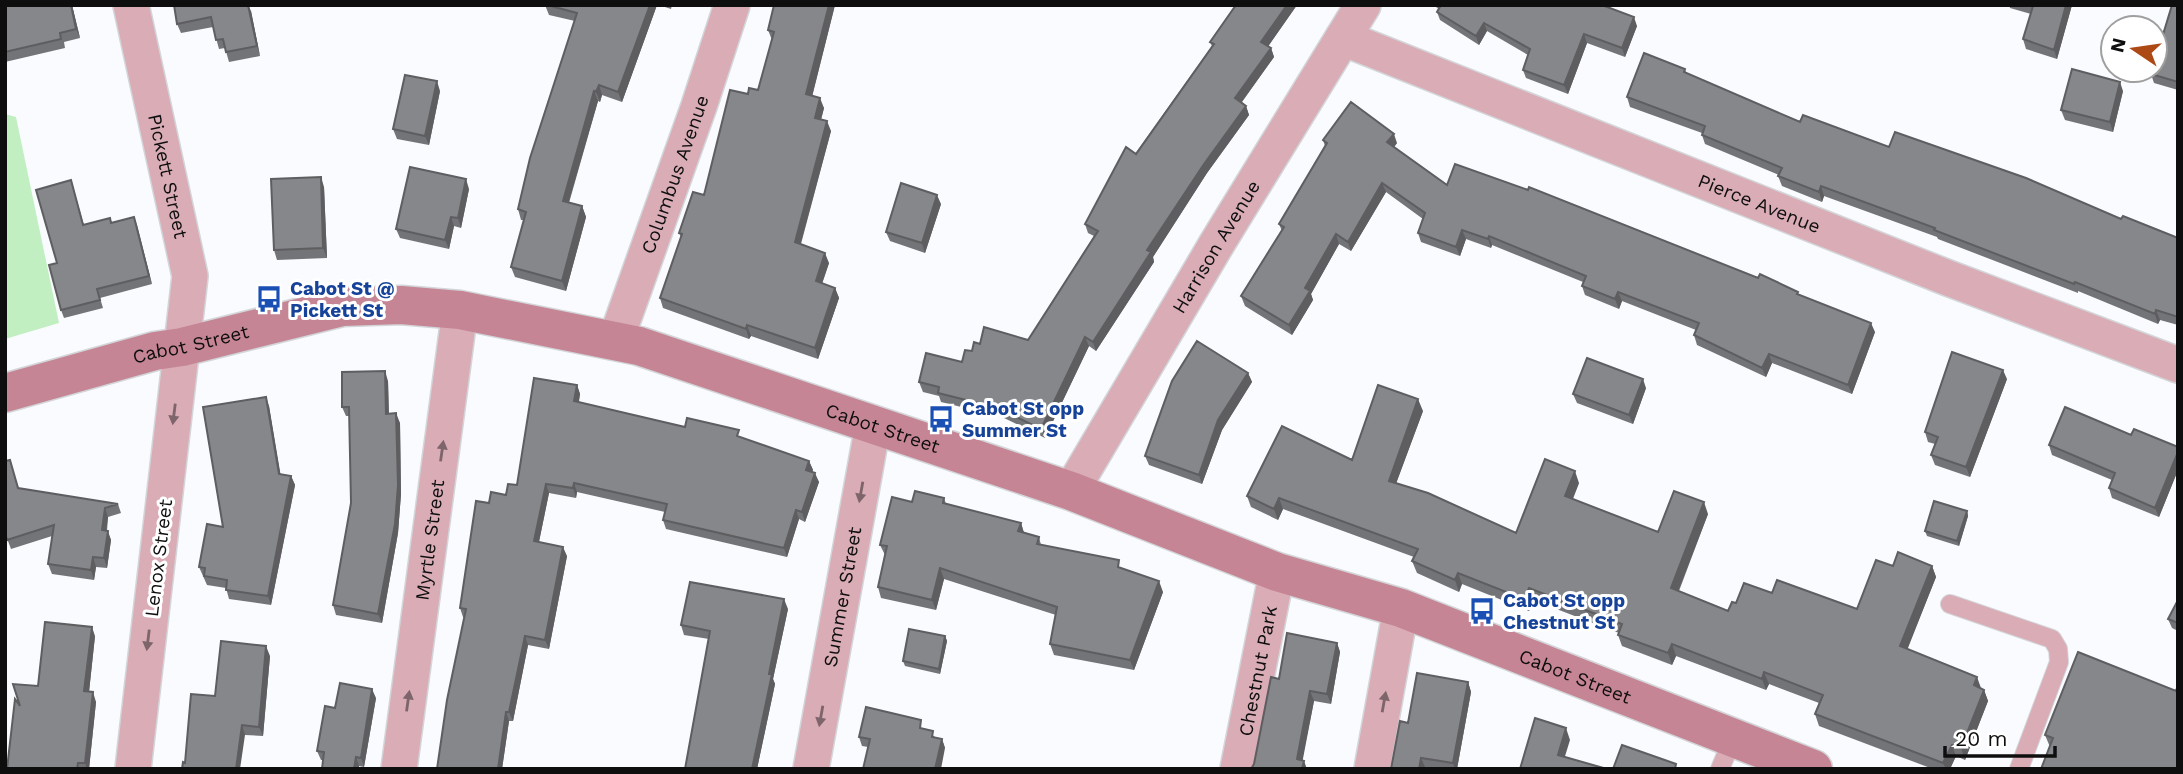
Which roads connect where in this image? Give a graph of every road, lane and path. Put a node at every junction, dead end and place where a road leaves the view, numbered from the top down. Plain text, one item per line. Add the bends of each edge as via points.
1 (131, 5) edge
2 (732, 5) edge
3 (1363, 5) edge
4 (1343, 38) junction
5 (460, 310) junction
6 (615, 342) junction
7 (182, 346) junction
8 (2178, 365) edge
9 (5, 393) edge
10 (873, 425) junction
11 (1072, 491) junction
12 (1277, 572) junction
13 (1951, 604) dead end
14 (1401, 608) junction
15 (1727, 753) edge
16 (133, 769) edge
17 (399, 769) edge
18 (811, 769) edge
19 (1238, 769) edge
20 (1372, 769) edge
21 (1813, 769) edge
22 (2019, 769) edge

1 - 7 street, Pickett Street via 190,276
2 - 6 street, Columbus Avenue
3 - 4 street, Harrison Avenue
4 - 8 street, Pierce Avenue
4 - 11 street, Harrison Avenue
5 - 6 main road, Cabot Street
5 - 7 main road, Cabot Street via 342,307
17 -> 5 street, Myrtle Street
6 - 10 main road, Cabot Street via 639,346
7 - 9 main road, Cabot Street
7 -> 16 street, Lenox Street
10 - 11 main road, Cabot Street
10 -> 18 street, Summer Street
11 - 12 main road, Cabot Street
12 - 14 main road, Cabot Street
12 - 19 street, Chestnut Park
13 - 22 lane via 2052,639 2058,649 2059,662
14 - 15 main road, Cabot Street
20 -> 14 street
15 - 21 main road, Cabot Street

